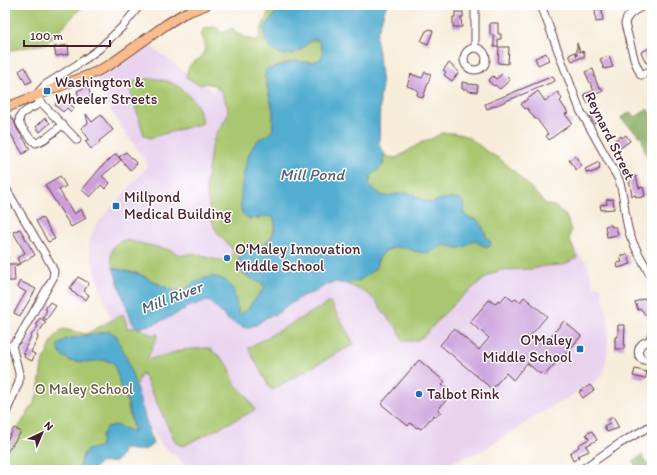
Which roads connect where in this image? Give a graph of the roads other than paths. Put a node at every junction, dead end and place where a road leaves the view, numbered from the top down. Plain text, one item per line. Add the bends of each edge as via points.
1 (140, 5) edge
2 (206, 5) edge
3 (475, 5) edge
4 (541, 5) edge
5 (644, 5) edge
6 (475, 48) dead end
7 (652, 70) edge
8 (35, 96) junction
9 (41, 104) junction
10 (5, 108) edge
11 (62, 125) junction
12 (77, 140) dead end
13 (5, 187) edge
14 (652, 279) edge
15 (652, 333) edge
16 (651, 342) edge
17 (8, 345) edge
18 (652, 360) edge
19 (5, 415) edge
20 (652, 426) edge
21 (581, 470) edge

1 - 8 street via 99,48 46,85
2 - 8 main road via 167,24 112,64
3 - 6 street
4 - 14 street, Reynard Street via 580,110 620,184 632,240
5 - 7 street via 628,15 625,24 641,75
8 - 9 street
8 - 10 main road
9 - 11 street
9 - 11 street via 20,115 18,119 29,138 36,143 40,142
11 - 12 street
13 - 17 street via 54,271 53,278 18,339
15 - 16 street
16 - 18 street via 641,345 638,355 646,362
17 - 19 street via 19,373 19,382
20 - 21 street via 625,440

